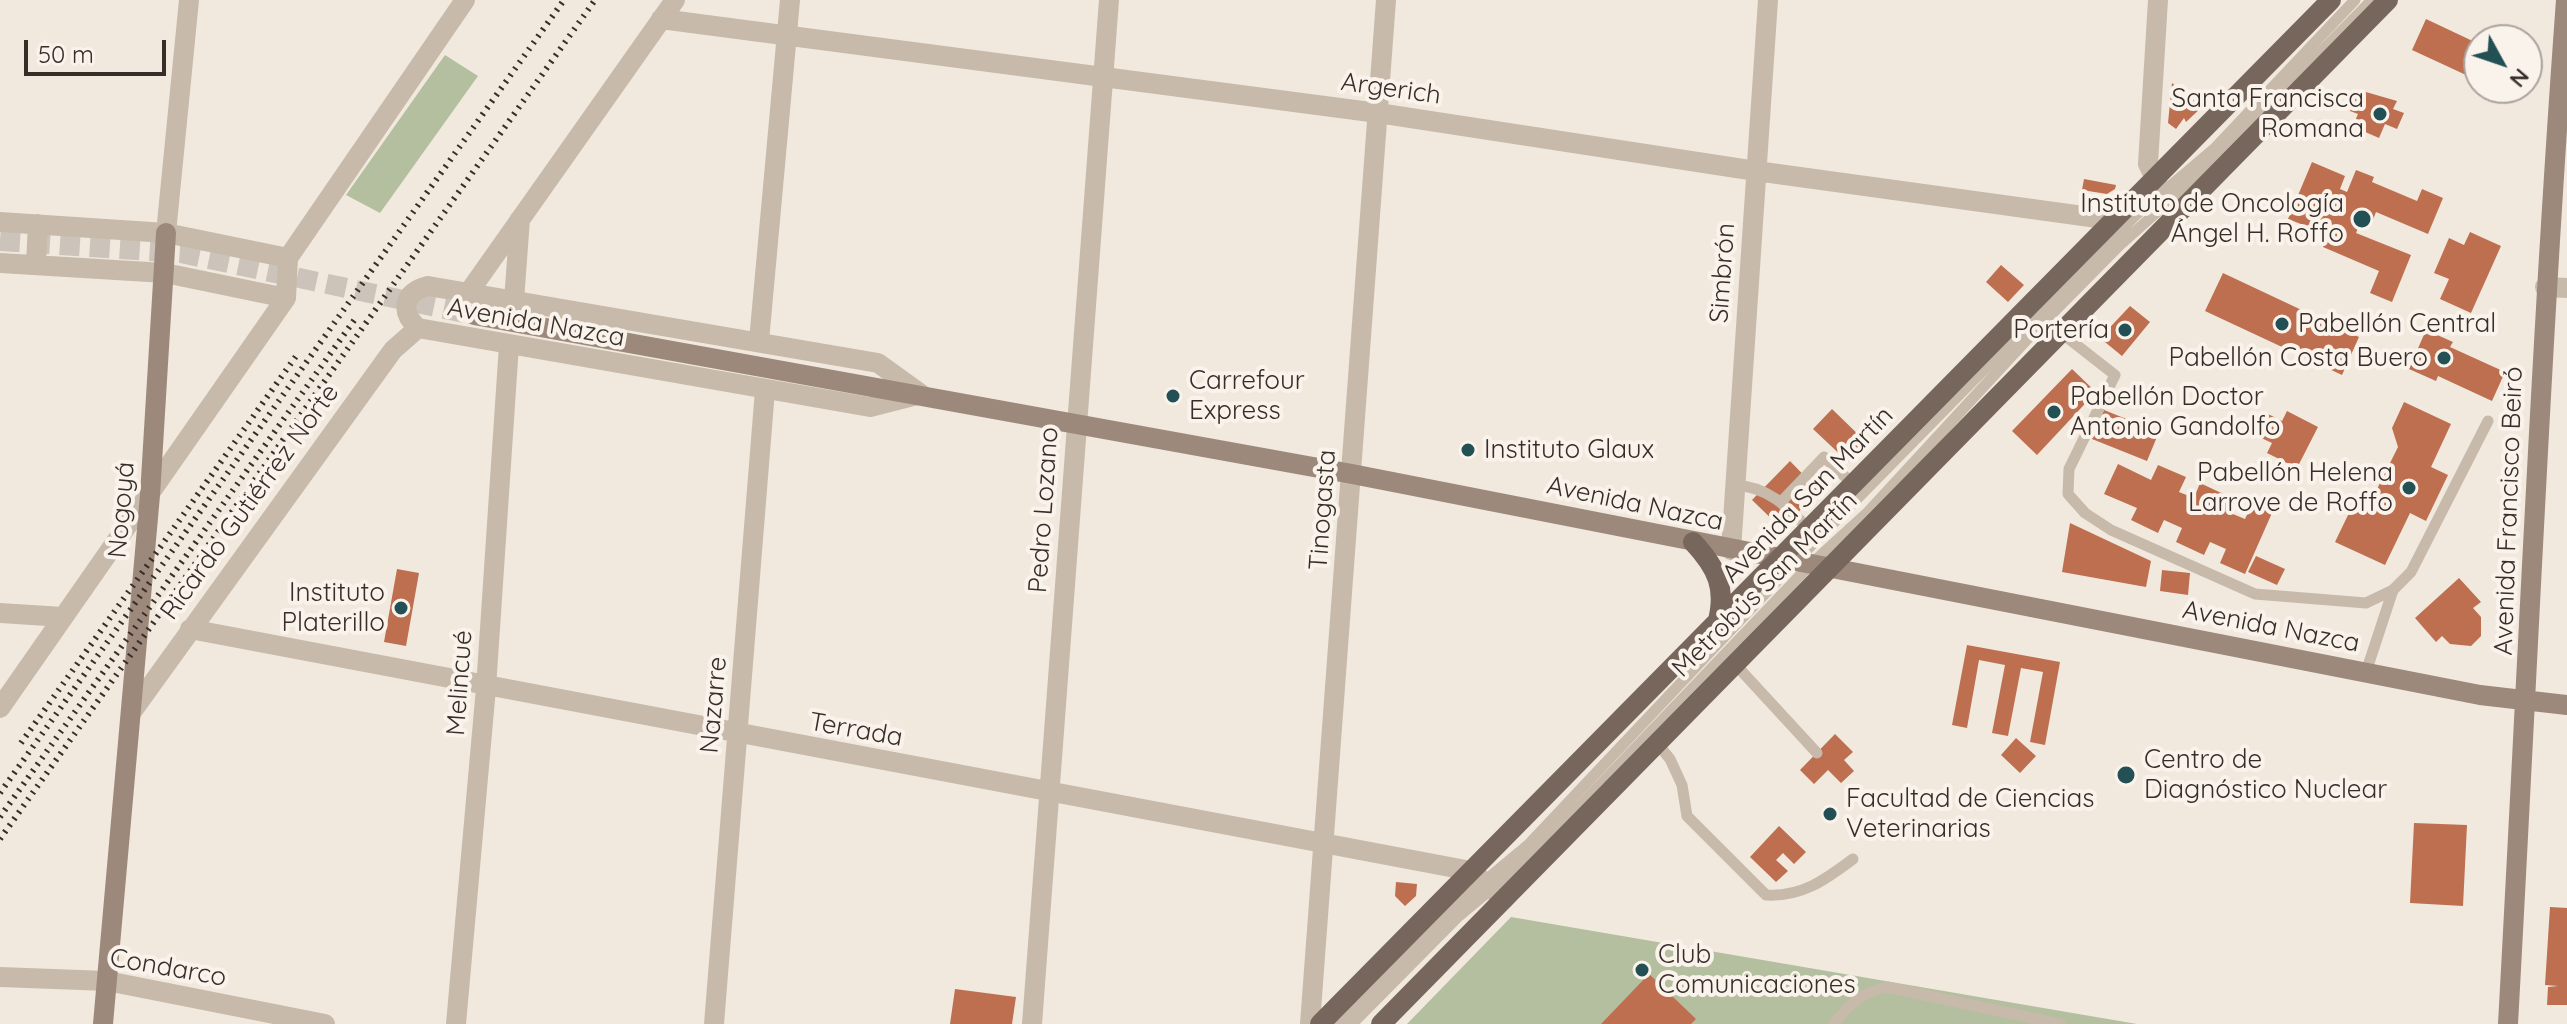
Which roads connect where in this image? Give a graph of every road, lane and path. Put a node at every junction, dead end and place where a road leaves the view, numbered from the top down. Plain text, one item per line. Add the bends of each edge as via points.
1 (189, 0) edge
2 (465, 0) edge
3 (675, 0) edge
4 (790, 0) edge
5 (1109, 0) edge
6 (1386, 0) edge
7 (1768, 0) edge
8 (2158, 0) edge
9 (2331, 0) edge
10 (2355, 0) edge
11 (2372, 0) edge
12 (2388, 0) edge
13 (2566, 0) edge
14 (661, 19) junction
15 (786, 36) junction
16 (1104, 78) junction
17 (1378, 113) junction
18 (1756, 171) junction
19 (2166, 196) junction
20 (520, 219) junction
21 (2112, 220) junction
22 (0, 222) edge
23 (38, 224) junction
24 (166, 233) junction
25 (288, 258) junction
26 (0, 263) edge
27 (36, 264) junction
28 (165, 273) junction
29 (2545, 287) junction
30 (2567, 288) edge
31 (469, 292) junction
32 (286, 298) junction
33 (514, 301) junction
34 (474, 315) tunnel mouth
35 (418, 328) junction
36 (2060, 332) junction
37 (759, 341) junction
38 (509, 345) junction
39 (765, 390) junction
40 (921, 394) junction
41 (2488, 421) dead end
42 (1076, 424) junction
43 (1352, 474) junction
44 (1735, 485) junction
45 (1854, 485) junction
46 (150, 495) junction
47 (1781, 502) junction
48 (1810, 530) junction
49 (1693, 542) junction
50 (1731, 550) junction
51 (1804, 564) junction
52 (2393, 590) junction
53 (0, 613) edge
54 (63, 617) junction
55 (1717, 624) junction
56 (190, 629) junction
57 (1735, 664) junction
58 (2366, 672) junction
59 (486, 688) junction
60 (2527, 703) junction
61 (2567, 705) edge
62 (0, 708) edge
63 (131, 713) junction
64 (738, 735) junction
65 (1657, 743) junction
66 (1817, 753) dead end
67 (1048, 790) junction
68 (1325, 843) junction
69 (1853, 859) dead end
70 (1488, 885) junction
71 (0, 977) edge
72 (107, 981) junction
73 (103, 1024) edge
74 (325, 1024) edge
75 (456, 1024) edge
76 (714, 1024) edge
77 (1032, 1024) edge
78 (1310, 1024) edge
79 (1320, 1024) edge
80 (1339, 1024) edge
81 (1352, 1024) edge
82 (1381, 1024) edge
83 (1834, 1024) edge
84 (2060, 1024) edge
85 (2508, 1024) edge

1 - 24 street, Nogoyá
2 - 25 street
3 - 14 street
4 - 15 street
5 - 16 street, Pedro Lozano
6 - 17 street, Tinogasta
7 - 18 street, Simbrón
8 - 19 street via 2148,164
9 - 19 main road, Avenida San Martín
10 - 19 lane, Metrobús San Martín
11 - 19 lane, Metrobús San Martín
12 - 19 main road, Avenida San Martín
13 - 29 main road, Avenida Francisco Beiró
14 - 15 street, Argerich
14 - 20 street
15 - 16 street, Argerich
15 - 37 street
16 - 17 street, Argerich
16 - 42 street, Pedro Lozano
17 - 18 street, Argerich
17 - 43 street, Tinogasta
18 - 21 street, Argerich
18 - 44 street, Simbrón
19 - 21 main road, Avenida San Martín
19 - 36 main road, Avenida San Martín
19 - 51 lane, Metrobús San Martín
20 - 31 street
20 - 33 street
21 - 45 main road, Avenida San Martín
22 - 23 street
23 - 24 street
23 - 27 street
24 - 25 street
24 - 28 main road, Nogoyá
25 - 32 street
26 - 27 street
27 - 28 street
28 - 32 street
28 - 46 main road, Nogoyá
29 - 30 street
29 - 60 main road, Avenida Francisco Beiró
31 - 33 street, Avenida Nazca
31 - 35 street, Avenida Nazca via 415,289 406,313
32 - 46 street
33 - 37 street, Avenida Nazca
34 - 40 main road, Avenida Nazca
35 - 38 street, Avenida Nazca
35 - 56 street, Ricardo Gutiérrez Norte via 393,350
36 - 51 main road, Avenida San Martín
36 - 52 lane via 2115,375 2069,469 2068,494 2085,513 2111,530 2255,594 2366,603
37 - 40 street, Avenida Nazca via 878,363
38 - 39 street, Avenida Nazca
38 - 59 street, Melincué
39 - 40 street, Avenida Nazca via 870,407
39 - 64 street, Nazarre
40 - 42 main road, Avenida Nazca
41 - 52 lane via 2411,572
42 - 43 main road, Avenida Nazca
42 - 67 street, Pedro Lozano
43 - 49 main road, Avenida Nazca
43 - 68 street, Tinogasta
44 - 47 lane via 1757,487
44 - 50 street, Simbrón
45 - 47 lane via 1824,457
45 - 48 main road, Avenida San Martín
46 - 54 street
46 - 63 main road, Nogoyá
47 - 48 lane
48 - 51 main road, Avenida San Martín
49 - 50 main road, Avenida Nazca
49 - 55 main road via 1719,577 1723,594
50 - 51 main road, Avenida Nazca
51 - 55 main road, Avenida San Martín
51 - 57 main road, Avenida San Martín
51 - 58 main road, Avenida Nazca
51 - 70 lane, Metrobús San Martín via 1684,676 1655,714
52 - 58 lane
53 - 54 street
54 - 62 street
55 - 70 main road, Avenida San Martín
56 - 59 street, Terrada
56 - 63 street, Ricardo Gutiérrez Norte
57 - 65 main road, Avenida San Martín
57 - 66 lane
58 - 60 main road, Avenida Nazca
59 - 64 street, Terrada
59 - 75 street, Melincué
60 - 61 main road, Avenida Nazca
60 - 85 main road, Avenida Francisco Beiró
63 - 72 main road, Nogoyá
64 - 67 street, Terrada
64 - 76 street, Nazarre
65 - 69 lane via 1682,785 1687,816 1766,895 1790,896 1822,882
65 - 70 main road, Avenida San Martín
67 - 68 street, Terrada
67 - 77 street, Pedro Lozano
68 - 70 street, Terrada
68 - 78 street, Tinogasta
70 - 79 main road, Avenida San Martín
70 - 80 lane, Metrobús San Martín via 1451,909
70 - 81 lane, Metrobús San Martín
70 - 82 main road, Avenida San Martín
71 - 72 street, Condarco
72 - 73 main road, Nogoyá
72 - 74 street, Condarco
83 - 84 lane via 1851,1002 1887,987

